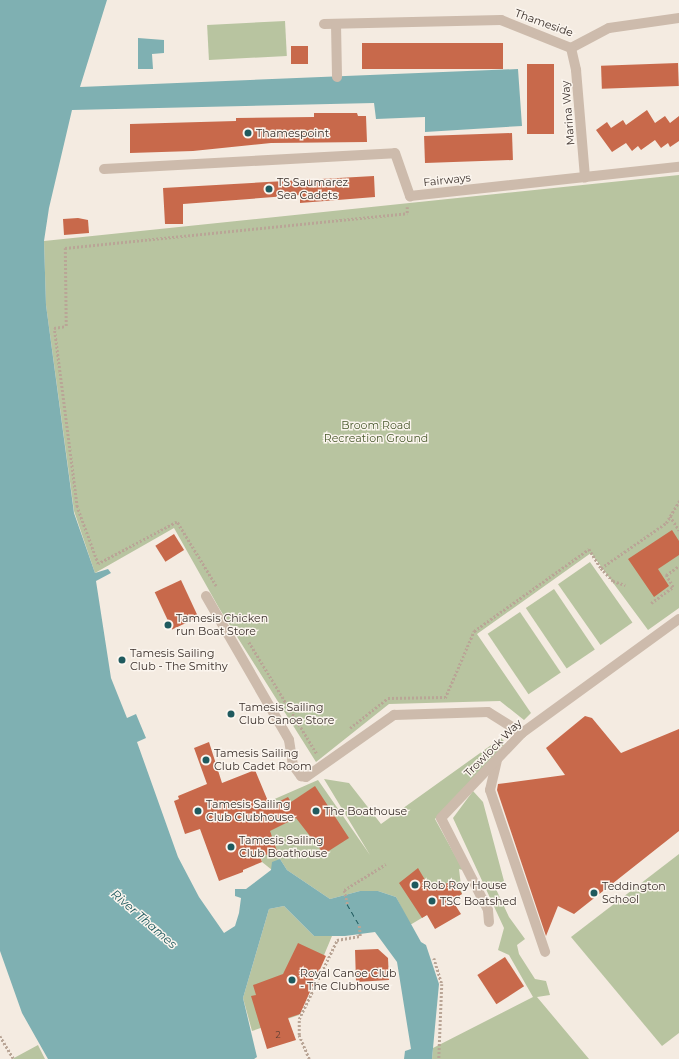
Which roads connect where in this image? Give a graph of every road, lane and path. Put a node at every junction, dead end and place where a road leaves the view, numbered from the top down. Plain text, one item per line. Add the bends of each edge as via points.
1 (679, 18) edge
2 (324, 24) dead end
3 (336, 24) junction
4 (571, 48) junction
5 (337, 77) dead end
6 (679, 167) edge
7 (104, 169) dead end
8 (585, 178) junction
9 (407, 205) dead end
10 (679, 501) edge
11 (670, 516) junction
12 (679, 530) edge
13 (679, 566) edge
14 (602, 568) junction
15 (625, 586) dead end
16 (218, 590) dead end
17 (206, 596) dead end
18 (651, 603) dead end
19 (679, 619) edge
20 (247, 638) dead end
21 (445, 697) junction
22 (444, 701) dead end
23 (347, 731) dead end
24 (522, 733) junction
25 (323, 750) dead end
26 (497, 759) junction
27 (386, 864) dead end
28 (347, 904) dead end
29 (489, 922) dead end
30 (359, 926) dead end
31 (545, 952) dead end
32 (434, 958) dead end
33 (0, 1036) edge
34 (14, 1059) edge
35 (309, 1059) edge
36 (439, 1059) edge

1 - 4 street, Thameside via 609,28
2 - 3 street, Thameside
3 - 4 street, Thameside via 501,20
3 - 5 street
4 - 8 street, Marina Way via 576,70
6 - 8 street, Fairways
7 - 8 street, Fairways via 394,153 410,196
9 - 16 path via 407,213 65,248 66,326 54,328 77,507 98,564 177,522
10 - 11 path
11 - 12 path
11 - 14 path via 666,523
13 - 18 path via 666,575 672,587
14 - 15 path via 613,581
14 - 21 path via 589,549 474,631
17 - 24 street via 289,740 293,765 301,776 306,776 394,715 488,712
19 - 24 street, Trowlock Way
20 - 25 path via 317,754
21 - 22 path
21 - 23 path via 388,698
24 - 26 street, Trowlock Way
26 - 29 street, Trowlock Way via 441,818 488,910
26 - 31 street via 490,790
27 - 28 path via 344,890
30 - 35 path via 360,936 337,940 299,1020 298,1036
32 - 36 path via 442,984
33 - 34 path

